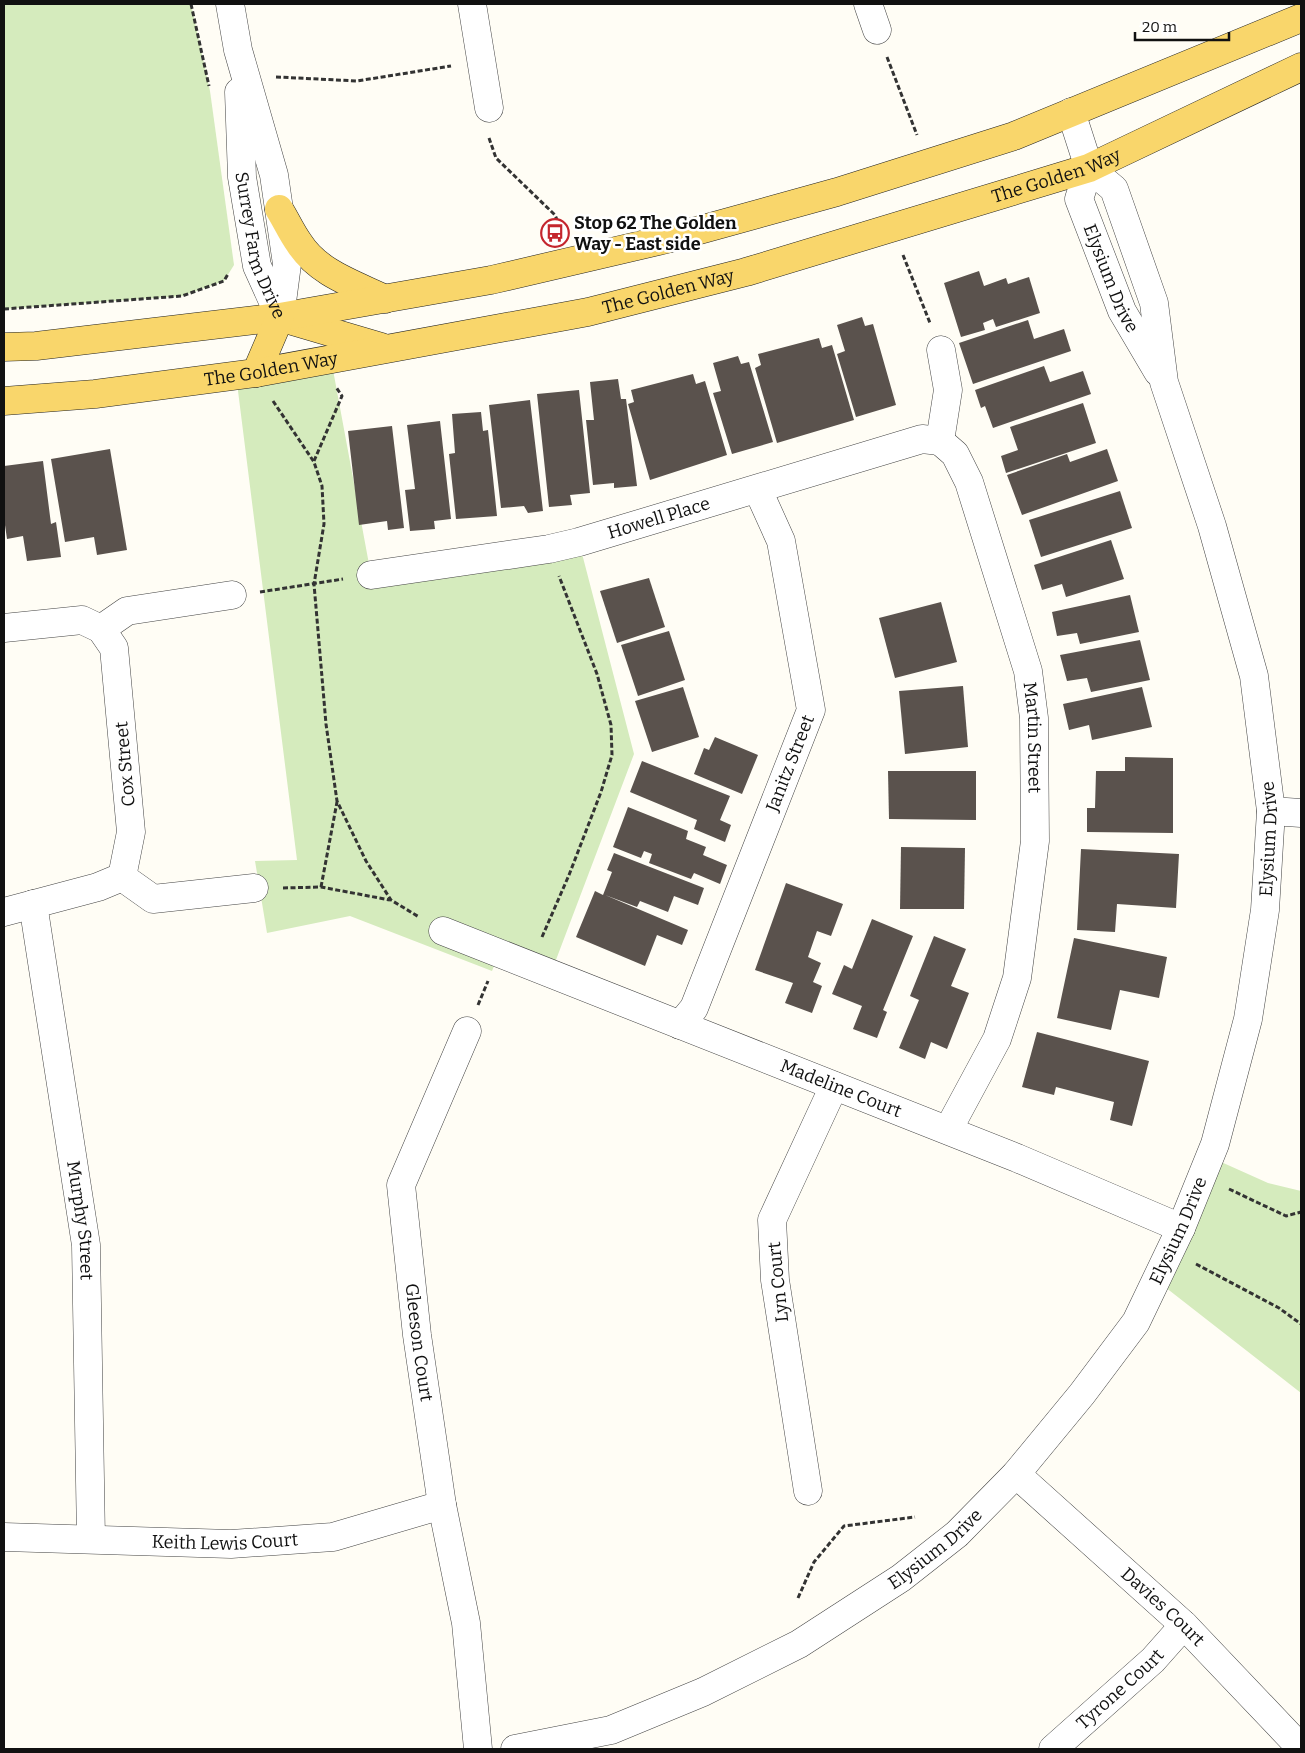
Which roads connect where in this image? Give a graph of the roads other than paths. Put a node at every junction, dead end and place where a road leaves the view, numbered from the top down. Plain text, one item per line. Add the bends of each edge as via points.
1 (230, 4) edge
2 (472, 4) edge
3 (868, 4) edge
4 (1301, 18) edge
5 (877, 30) road end
6 (238, 50) junction
7 (1301, 67) edge
8 (489, 108) road end
9 (1071, 112) junction
10 (1089, 168) junction
11 (279, 209) junction
12 (385, 299) junction
13 (280, 317) junction
14 (4, 347) edge
15 (383, 348) junction
16 (941, 350) road end
17 (256, 373) junction
18 (1164, 382) junction
19 (4, 401) edge
20 (940, 441) junction
21 (758, 490) junction
22 (371, 575) road end
23 (232, 595) road end
24 (4, 628) edge
25 (101, 629) junction
26 (1271, 811) junction
27 (1301, 813) edge
28 (110, 882) junction
29 (254, 888) road end
30 (33, 904) junction
31 (4, 912) edge
32 (443, 931) road end
33 (680, 1025) junction
34 (467, 1031) road end
35 (834, 1086) junction
36 (948, 1130) junction
37 (1176, 1239) junction
38 (1016, 1474) junction
39 (808, 1491) dead end
40 (442, 1505) junction
41 (4, 1537) edge
42 (91, 1539) junction
43 (1184, 1625) junction
44 (1301, 1748) edge
45 (478, 1749) edge
46 (515, 1749) edge
47 (1053, 1749) edge

1 - 6 street, Surrey Farm Drive
2 - 8 street
3 - 5 street
4 - 9 main road
6 - 11 street, Surrey Farm Drive via 274,175
6 - 13 street, Surrey Farm Drive via 242,177 257,266
7 - 10 main road, The Golden Way
9 - 10 street
9 - 12 main road via 1014,136 838,192 686,234 491,280
10 - 15 main road, The Golden Way via 746,272 588,312
10 - 18 street, Elysium Drive via 1114,189 1151,294
10 - 18 street, Elysium Drive via 1079,199 1122,311
11 - 12 main road via 299,244 316,263 335,276
11 - 13 street, Surrey Farm Drive via 287,264
12 - 13 main road
13 - 14 main road
13 - 15 main road
13 - 17 main road
15 - 17 main road, The Golden Way
16 - 20 street via 948,390
17 - 19 main road, The Golden Way via 95,394
18 - 26 street, Elysium Drive via 1212,526 1254,676
20 - 21 street, Howell Place via 922,439
20 - 36 street, Martin Street via 955,454 969,482 1028,671 1034,718 1035,841 1017,978 997,1039
21 - 22 street, Howell Place via 549,549
21 - 33 street, Janitz Street via 781,540 811,710 694,1008
23 - 25 street via 127,612
24 - 25 street via 82,620
25 - 28 street, Cox Street via 114,648 131,832
26 - 27 street
26 - 37 street, Elysium Drive via 1264,910 1248,1019 1215,1144
28 - 29 street via 153,899
28 - 30 street
30 - 31 street
30 - 42 street, Murphy Street via 86,1244
32 - 33 street, Madeline Court via 496,962 530,965
33 - 35 street, Madeline Court
34 - 40 street, Gleeson Court via 401,1185 417,1335
35 - 36 street, Madeline Court
35 - 39 street, Lyn Court via 772,1220 775,1280
36 - 37 street, Madeline Court
37 - 38 street, Elysium Drive via 1136,1322
38 - 43 street, Davies Court
38 - 46 street, Elysium Drive via 957,1534 901,1578 799,1644 703,1692 611,1730
40 - 42 street, Keith Lewis Court via 333,1537 231,1544
40 - 45 street, Gleeson Court via 466,1623
41 - 42 street, Keith Lewis Court
43 - 44 street, Davies Court
43 - 47 street, Tyrone Court via 1152,1660

